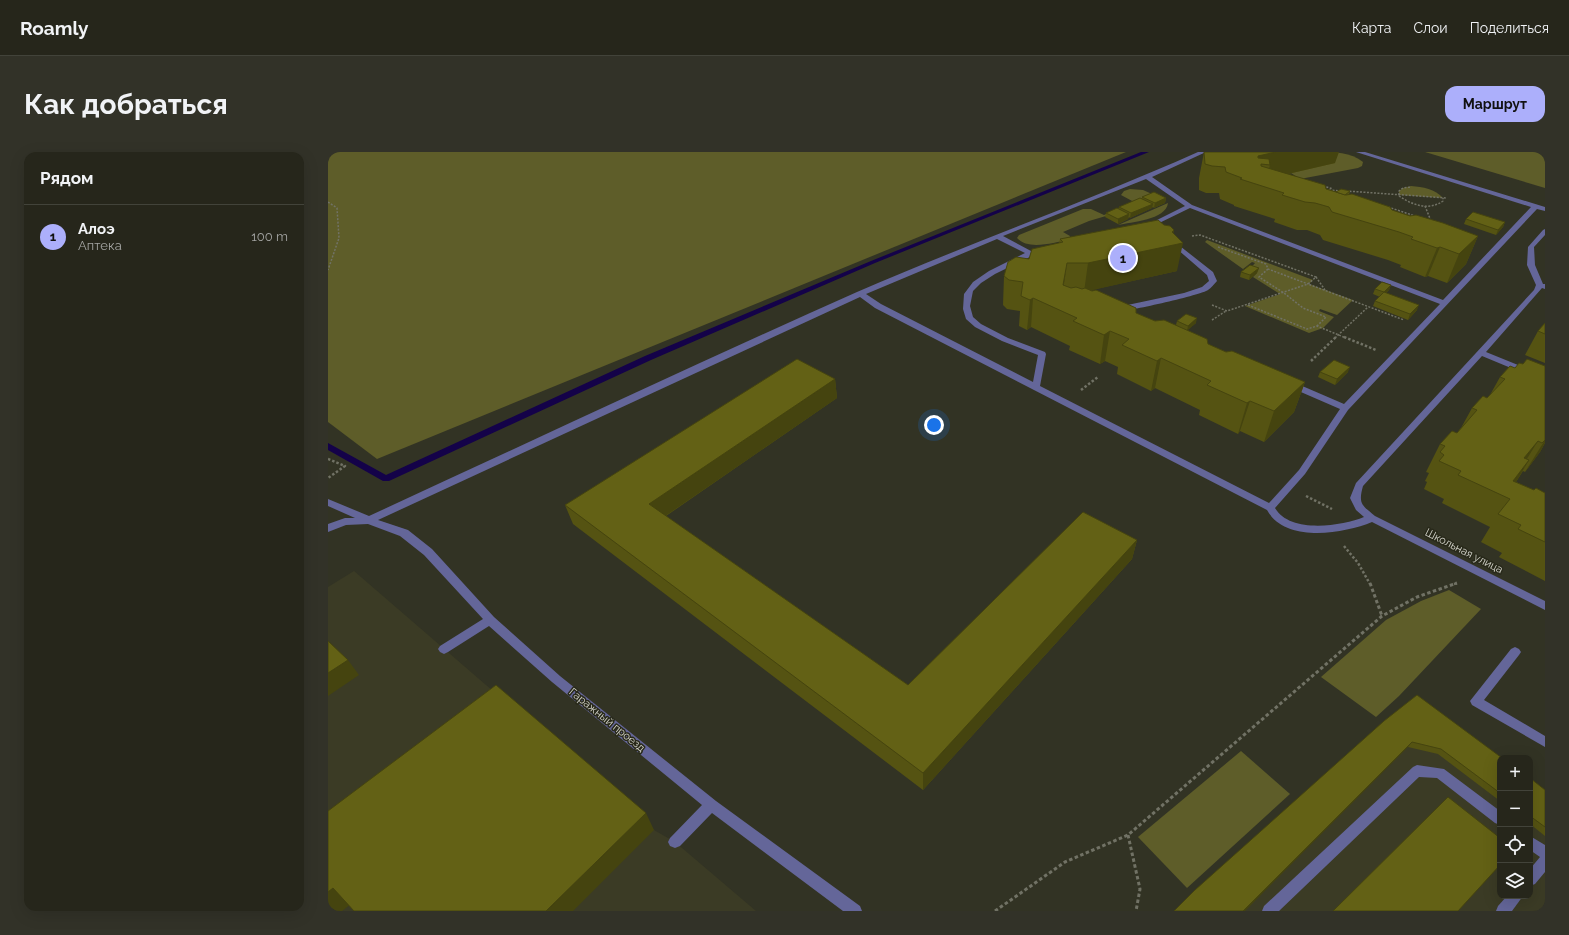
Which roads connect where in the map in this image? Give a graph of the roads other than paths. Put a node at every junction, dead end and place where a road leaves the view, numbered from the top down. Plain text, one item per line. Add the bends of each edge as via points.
1 (1203, 152) edge
2 (1359, 152) edge
3 (1147, 176) junction
4 (1190, 206) junction
5 (1536, 206) junction
6 (1545, 209) edge
7 (1139, 229) edge
8 (1545, 231) edge
9 (1162, 232) junction
10 (997, 236) junction
11 (1045, 250) edge
12 (1030, 253) junction
13 (1543, 286) edge
14 (860, 294) junction
15 (1444, 303) junction
16 (1134, 316) edge
17 (1481, 353) junction
18 (1545, 379) edge
19 (1282, 381) edge
20 (1036, 386) junction
21 (1345, 408) junction
22 (328, 502) edge
23 (1270, 508) junction
24 (1372, 518) junction
25 (369, 520) junction
26 (328, 528) edge
27 (1545, 606) edge
28 (490, 620) junction
29 (444, 648) dead end
30 (1515, 652) dead end
31 (1545, 742) edge
32 (711, 805) junction
33 (1497, 817) edge
34 (675, 842) dead end
35 (1533, 844) edge
36 (1545, 854) edge
37 (1545, 862) edge
38 (1533, 876) edge
39 (1513, 899) edge
40 (855, 911) edge
41 (1269, 911) edge
42 (1503, 911) edge

1 - 3 street
2 - 5 street
3 - 4 street
3 - 10 street
4 - 9 street
4 - 15 street
5 - 6 street
5 - 15 street
7 - 9 street
8 - 13 street via 1531,247 1531,264
9 - 16 street via 1210,274 1212,281 1205,289 1186,295 1120,309
10 - 12 street
10 - 14 street
11 - 12 street
12 - 20 street via 981,278 970,288 966,309 972,320 985,329 1042,354
13 - 17 street
14 - 20 street via 878,306
14 - 25 street
15 - 21 street
17 - 18 street
17 - 24 street, Школьная улица via 1359,485 1355,498 1360,508
19 - 21 street
20 - 23 street
21 - 23 street via 1302,472
22 - 25 street, Гаражный проезд
23 - 24 street via 1276,518 1291,526 1308,529 1348,527
24 - 27 street, Школьная улица
25 - 26 street via 345,522
25 - 28 street, Гаражный проезд via 404,533 428,552
28 - 29 street
28 - 32 street, Гаражный проезд via 556,679
30 - 31 street via 1476,701
32 - 34 street
32 - 40 street, Гаражный проезд
33 - 41 street via 1440,773 1417,771
35 - 36 street
37 - 38 street
39 - 42 street

